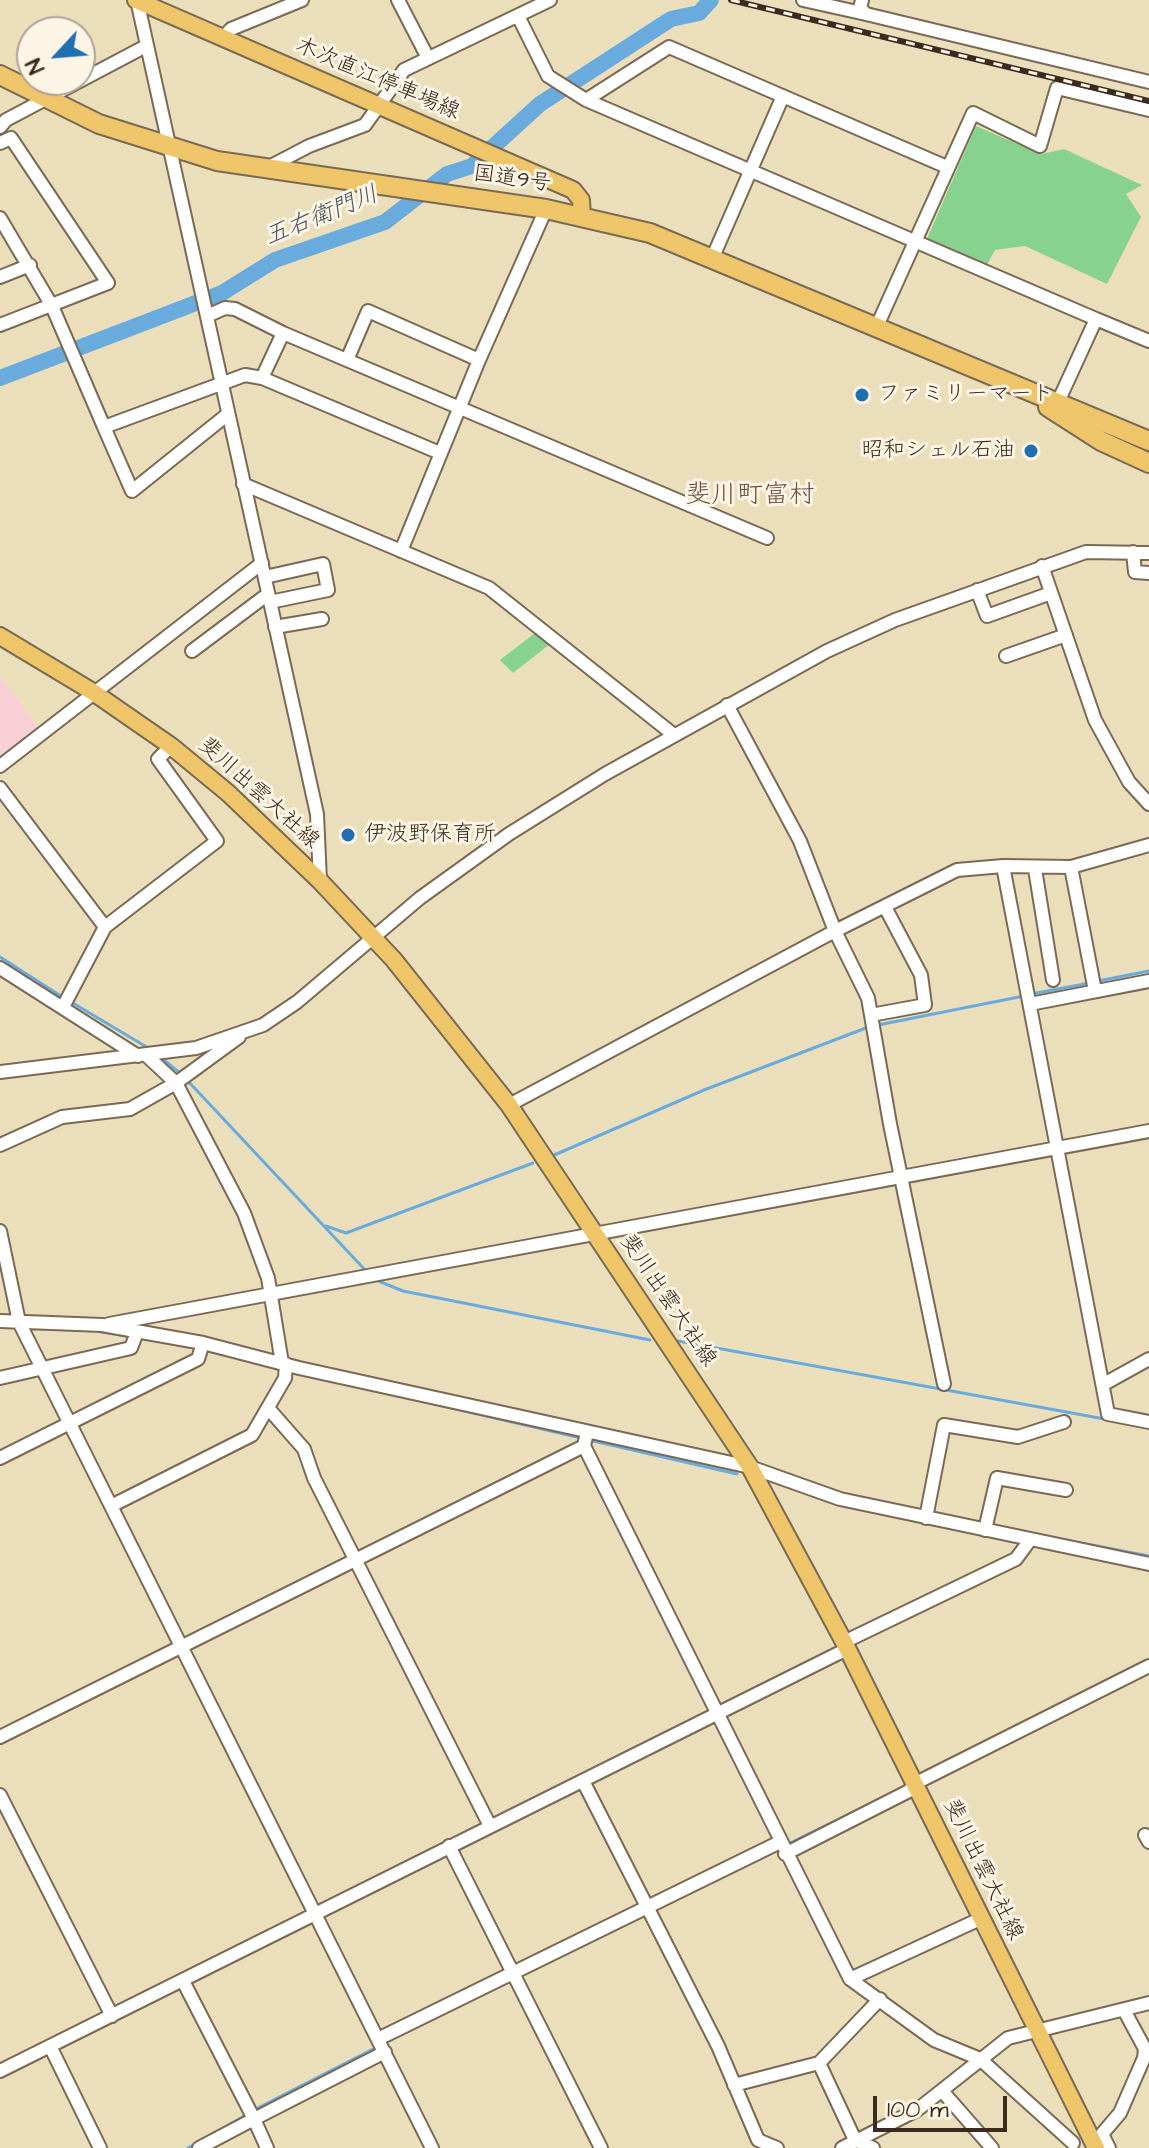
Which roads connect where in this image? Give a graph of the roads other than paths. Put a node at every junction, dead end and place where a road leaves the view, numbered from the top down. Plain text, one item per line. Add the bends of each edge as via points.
1 (137, 0) edge
2 (302, 0) edge
3 (398, 0) edge
4 (550, 0) edge
5 (803, 0) edge
6 (862, 0) edge
7 (866, 14) junction
8 (518, 16) junction
9 (223, 38) junction
10 (146, 46) junction
11 (428, 58) junction
12 (0, 75) edge
13 (1149, 82) edge
14 (783, 96) junction
15 (47, 99) junction
16 (586, 100) junction
17 (381, 104) junction
18 (1149, 110) edge
19 (0, 127) edge
20 (0, 143) edge
21 (172, 148) junction
22 (947, 167) junction
23 (265, 169) junction
24 (751, 172) junction
25 (546, 209) junction
26 (582, 216) junction
27 (0, 218) edge
28 (914, 240) junction
29 (712, 259) junction
30 (30, 265) junction
31 (0, 277) edge
32 (52, 306) junction
33 (206, 314) junction
34 (1096, 319) junction
35 (0, 325) edge
36 (877, 326) junction
37 (283, 333) junction
38 (1149, 341) edge
39 (347, 360) junction
40 (479, 360) junction
41 (262, 378) junction
42 (1006, 380) junction
43 (221, 381) junction
44 (1058, 402) junction
45 (459, 408) junction
46 (228, 414) junction
47 (104, 427) junction
48 (1149, 441) edge
49 (440, 453) junction
50 (1149, 463) edge
51 (243, 484) junction
52 (767, 538) dead end
53 (401, 551) junction
54 (1133, 552) junction
55 (1149, 553) edge
56 (262, 563) junction
57 (1042, 566) junction
58 (1149, 573) edge
59 (265, 577) junction
60 (977, 590) junction
61 (1051, 593) junction
62 (269, 598) junction
63 (322, 619) dead end
64 (275, 627) junction
65 (1066, 635) junction
66 (0, 636) edge
67 (192, 651) dead end
68 (1006, 656) dead end
69 (93, 692) junction
70 (727, 705) junction
71 (674, 735) junction
72 (171, 746) junction
73 (0, 766) edge
74 (0, 788) edge
75 (1149, 804) edge
76 (1149, 845) edge
77 (1003, 866) junction
78 (1071, 867) junction
79 (1035, 869) junction
80 (320, 881) junction
81 (885, 907) junction
82 (105, 927) junction
83 (835, 931) junction
84 (372, 937) junction
85 (0, 968) edge
86 (1053, 980) dead end
87 (1149, 981) edge
88 (1095, 991) junction
89 (1030, 1004) junction
90 (63, 1007) junction
91 (871, 1015) junction
92 (248, 1031) junction
93 (143, 1056) junction
94 (0, 1072) edge
95 (176, 1083) junction
96 (509, 1105) junction
97 (1149, 1131) edge
98 (0, 1145) edge
99 (1059, 1148) junction
100 (904, 1178) junction
101 (0, 1231) edge
102 (596, 1235) junction
103 (272, 1296) junction
104 (0, 1321) edge
105 (19, 1322) junction
106 (102, 1325) junction
107 (137, 1332) junction
108 (203, 1343) junction
109 (1149, 1359) edge
110 (284, 1364) junction
111 (45, 1369) junction
112 (0, 1378) edge
113 (944, 1384) dead end
114 (1104, 1384) junction
115 (268, 1408) junction
116 (1064, 1422) dead end
117 (1149, 1422) edge
118 (71, 1423) junction
119 (587, 1432) junction
120 (584, 1446) junction
121 (0, 1458) edge
122 (750, 1467) junction
123 (1066, 1490) dead end
124 (111, 1506) junction
125 (926, 1518) junction
126 (985, 1530) junction
127 (1030, 1540) junction
128 (356, 1559) junction
129 (1149, 1564) edge
130 (183, 1646) junction
131 (845, 1646) junction
132 (1149, 1666) edge
133 (718, 1713) junction
134 (0, 1737) edge
135 (583, 1781) junction
136 (916, 1783) junction
137 (0, 1795) edge
138 (490, 1826) junction
139 (780, 1842) junction
140 (449, 1846) junction
141 (785, 1854) junction
142 (647, 1906) junction
143 (316, 1914) junction
144 (980, 1919) junction
145 (513, 1973) junction
146 (850, 1979) junction
147 (183, 1981) junction
148 (880, 1999) junction
149 (1149, 2003) edge
150 (1124, 2010) junction
151 (112, 2016) junction
152 (1038, 2030) junction
153 (378, 2039) junction
154 (50, 2046) junction
155 (385, 2052) junction
156 (980, 2059) junction
157 (819, 2063) junction
158 (0, 2071) edge
159 (734, 2085) junction
160 (943, 2092) junction
161 (254, 2119) junction
162 (855, 2140) junction
163 (1072, 2146) edge
164 (100, 2148) edge
165 (199, 2148) edge
166 (267, 2148) edge
167 (432, 2148) edge
168 (601, 2148) edge
169 (777, 2148) edge
170 (842, 2148) edge
171 (873, 2148) edge
172 (992, 2148) edge
173 (1096, 2148) edge
174 (1109, 2148) edge

1 - 9 main road, 木次直江停車場線
1 - 10 street
2 - 9 street via 231,29
3 - 11 street
4 - 8 street
5 - 7 street
6 - 7 street via 860,8
7 - 13 street
8 - 11 street
8 - 16 street via 548,76
9 - 17 main road, 木次直江停車場線
10 - 15 street
10 - 21 street
11 - 17 street via 404,70
12 - 15 highway, 国道9号
14 - 16 street via 669,47
14 - 22 street
14 - 24 street
15 - 19 street
15 - 21 highway, 国道9号 via 99,124
16 - 24 street
17 - 23 street via 365,125
17 - 26 main road, 木次直江停車場線 via 573,190 581,200
18 - 22 street via 1057,88 1040,146 973,113
20 - 32 street via 11,138 108,283
21 - 23 highway, 国道9号
21 - 33 street
22 - 28 street
23 - 25 highway, 国道9号
24 - 28 street
24 - 29 street
25 - 26 highway, 国道9号
25 - 40 street
26 - 29 highway, 国道9号 via 650,233
27 - 30 street
28 - 34 street
28 - 36 street
29 - 36 highway, 国道9号
30 - 31 street
30 - 32 street
32 - 35 street
32 - 47 street
33 - 37 street via 235,309
33 - 43 street
34 - 38 street
34 - 44 street
36 - 42 highway, 国道9号
37 - 39 street
37 - 41 street
39 - 40 street via 368,311
39 - 45 street
40 - 45 street
41 - 43 street via 245,375
41 - 49 street
42 - 44 highway, 国道9号
42 - 50 highway, 国道9号 via 1101,441
43 - 46 street
43 - 47 street
44 - 48 highway, 国道9号
45 - 49 street
45 - 52 street
46 - 47 street via 132,491
46 - 51 street
49 - 53 street
51 - 53 street
51 - 56 street
53 - 71 street via 489,588
54 - 55 street
54 - 57 street via 1086,552
54 - 58 street via 1135,572
56 - 59 street
56 - 69 street
57 - 60 street
57 - 61 street
59 - 62 street
59 - 62 street via 323,564 328,590
60 - 61 street via 987,616
60 - 70 street via 827,651
61 - 65 street
62 - 64 street
62 - 67 street
63 - 64 street
64 - 80 street via 317,814
65 - 68 street
65 - 75 street via 1095,720 1129,782
66 - 69 main road, 斐川出雲大社線
69 - 72 main road, 斐川出雲大社線
69 - 73 street
70 - 71 street
70 - 83 street via 800,841
71 - 84 street via 509,834
72 - 80 main road, 斐川出雲大社線
72 - 82 street via 158,759 217,841
74 - 82 street
76 - 78 street
77 - 79 street
77 - 81 street via 957,870
77 - 89 street
78 - 79 street
78 - 88 street
79 - 86 street
80 - 84 main road, 斐川出雲大社線
81 - 83 street
81 - 91 street via 921,975 925,1005
82 - 90 street
83 - 91 street
83 - 96 street
84 - 92 street via 297,1002
84 - 96 main road, 斐川出雲大社線
85 - 90 street
87 - 88 street
88 - 89 street
89 - 99 street
90 - 93 street
91 - 100 street
92 - 93 street via 196,1048
92 - 95 street
93 - 94 street
93 - 95 street
95 - 98 street via 130,1109 62,1117
95 - 103 street via 244,1213
96 - 102 main road, 斐川出雲大社線
97 - 99 street
99 - 100 street
99 - 114 street
100 - 102 street
100 - 113 street
101 - 105 street
102 - 103 street
102 - 122 main road, 斐川出雲大社線
103 - 106 street
103 - 110 street
104 - 105 street
105 - 106 street
105 - 111 street
106 - 107 street
107 - 108 street
107 - 111 street via 131,1348
108 - 110 street
108 - 118 street via 198,1359
109 - 114 street
110 - 115 street via 285,1378
110 - 119 street
111 - 112 street
111 - 118 street
114 - 117 street via 1108,1414
115 - 124 street via 252,1435
115 - 128 street via 304,1449
116 - 125 street via 1018,1437 944,1425
118 - 121 street
118 - 124 street
119 - 120 street
119 - 122 street
120 - 128 street
120 - 133 street
122 - 125 street via 840,1499
122 - 131 main road, 斐川出雲大社線
123 - 126 street via 997,1478
124 - 130 street
125 - 126 street
126 - 127 street
127 - 129 street
127 - 131 street via 1016,1559
128 - 130 street
128 - 138 street
130 - 134 street
130 - 143 street
131 - 133 street
131 - 136 main road, 斐川出雲大社線
132 - 136 street
133 - 135 street
133 - 139 street
135 - 138 street
135 - 142 street
136 - 141 street
136 - 144 main road, 斐川出雲大社線
137 - 151 street
138 - 140 street
139 - 141 street
139 - 142 street
140 - 143 street
140 - 145 street
141 - 146 street
142 - 145 street
142 - 159 street
143 - 147 street
143 - 153 street
144 - 146 street
144 - 152 main road, 斐川出雲大社線
145 - 153 street
145 - 168 street
146 - 148 street
147 - 151 street
147 - 161 street
148 - 156 street via 934,2040
148 - 157 street
149 - 150 street
150 - 152 street
150 - 174 street via 1145,2049 1120,2113 1102,2134
151 - 154 street
152 - 156 street via 1008,2038
152 - 173 main road, 斐川出雲大社線
153 - 155 street
154 - 158 street
154 - 164 street
155 - 161 street
155 - 167 street
156 - 160 street
156 - 163 street
157 - 159 street
157 - 162 street
159 - 169 street via 758,2140
160 - 162 street
160 - 172 street
161 - 165 street
161 - 166 street
162 - 170 street
162 - 171 street

